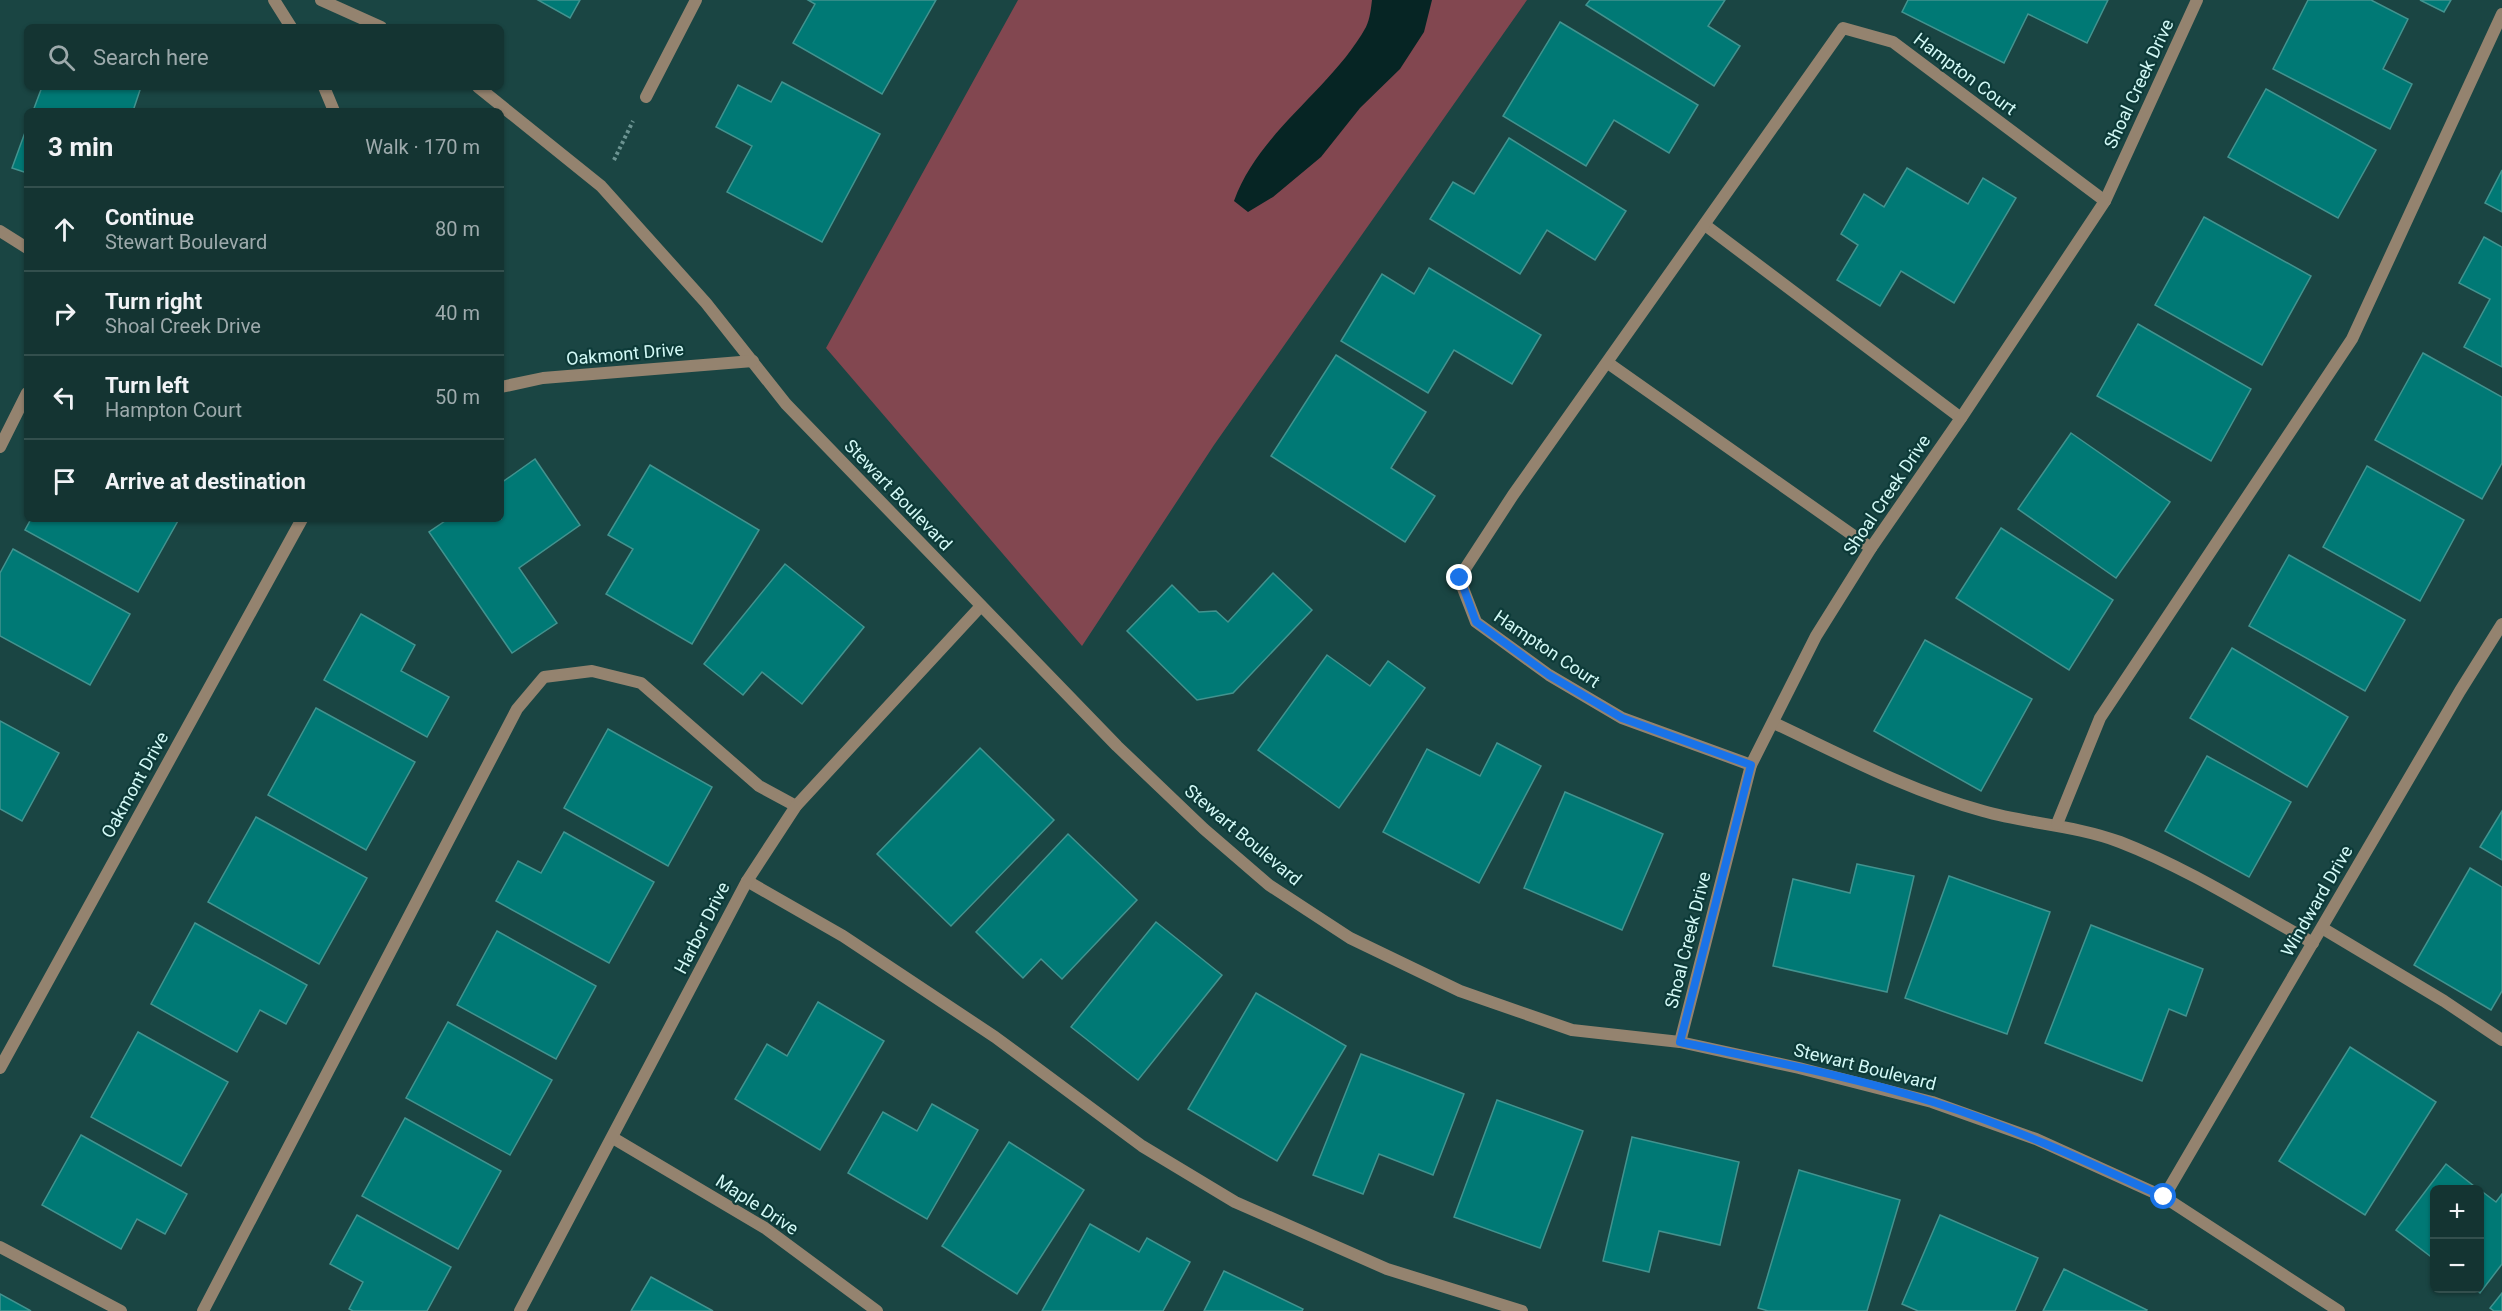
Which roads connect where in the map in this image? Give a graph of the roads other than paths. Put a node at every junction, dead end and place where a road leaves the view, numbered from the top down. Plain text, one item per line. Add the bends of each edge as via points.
1 (274, 0) edge
2 (321, 0) edge
3 (696, 0) edge
4 (2198, 0) edge
5 (2502, 14) edge
6 (289, 24) edge
7 (374, 24) edge
8 (325, 90) edge
9 (482, 90) edge
10 (646, 97) road end
11 (333, 108) edge
12 (2105, 201) junction
13 (1705, 225) junction
14 (0, 231) edge
15 (24, 246) edge
16 (753, 361) junction
17 (1608, 363) junction
18 (504, 386) edge
19 (24, 399) edge
20 (1961, 418) junction
21 (0, 447) edge
22 (300, 522) edge
23 (1871, 548) junction
24 (981, 606) junction
25 (2502, 624) edge
26 (1774, 723) junction
27 (1751, 765) junction
28 (796, 806) junction
29 (2057, 824) junction
30 (747, 881) junction
31 (2322, 928) junction
32 (2313, 943) junction
33 (2502, 1040) edge
34 (1680, 1042) junction
35 (0, 1068) edge
36 (613, 1138) junction
37 (2164, 1197) junction
38 (0, 1247) edge
39 (872, 1310) edge
40 (121, 1311) edge
41 (203, 1311) edge
42 (520, 1311) edge
43 (1522, 1311) edge
44 (2339, 1311) edge

1 - 6 street
2 - 7 street
3 - 10 street
4 - 12 street, Shoal Creek Drive
5 - 29 street via 2352,339 2100,718
8 - 11 street
9 - 16 street, Stewart Boulevard via 601,186
12 - 13 street, Hampton Court via 1893,42 1843,28
12 - 20 street, Shoal Creek Drive
13 - 17 street, Hampton Court
13 - 20 street
14 - 15 street
16 - 18 street, Oakmont Drive via 543,378
16 - 24 street, Stewart Boulevard via 786,404
17 - 23 street
17 - 27 street, Hampton Court via 1513,495 1460,578 1476,622 1549,675 1622,718
19 - 21 street
20 - 23 street, Shoal Creek Drive
22 - 35 street, Oakmont Drive
23 - 26 street, Shoal Creek Drive via 1816,636
24 - 28 street, Harbor Drive
24 - 34 street, Stewart Boulevard via 1204,829 1269,885 1350,938 1460,991 1572,1030
25 - 31 street, Windward Drive
26 - 27 street, Shoal Creek Drive
26 - 29 street via 1904,785 1984,812
27 - 34 street, Shoal Creek Drive
28 - 30 street, Harbor Drive
28 - 41 street via 759,786 641,683 592,671 544,677 517,709
29 - 32 street via 2119,842 2182,871
30 - 36 street, Harbor Drive
30 - 43 street via 843,936 995,1037 1142,1146 1235,1202 1387,1269
31 - 32 street, Windward Drive
31 - 33 street
32 - 37 street, Windward Drive
34 - 37 street, Stewart Boulevard via 1932,1102 2036,1139
36 - 39 street, Maple Drive via 765,1228
36 - 42 street, Harbor Drive
37 - 44 street, Stewart Boulevard
38 - 40 street

